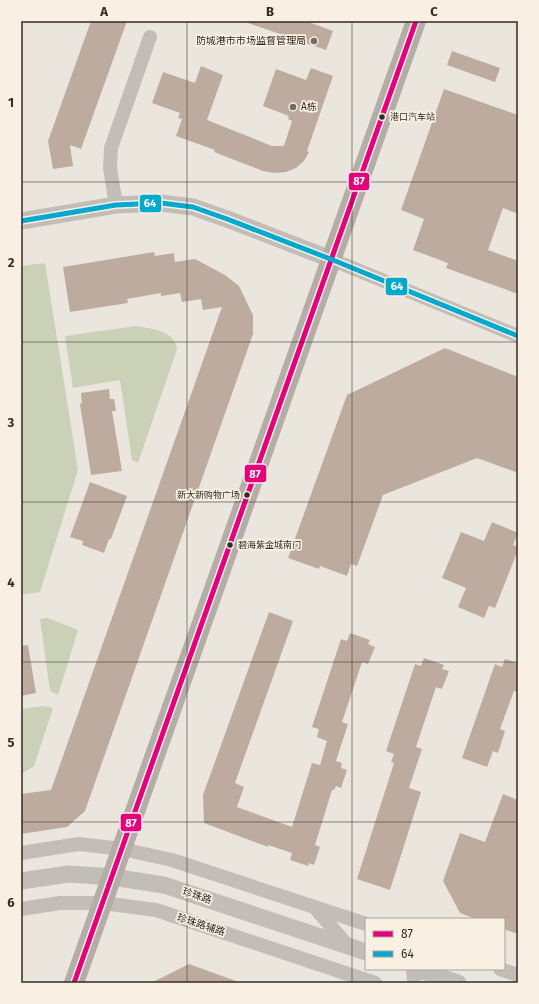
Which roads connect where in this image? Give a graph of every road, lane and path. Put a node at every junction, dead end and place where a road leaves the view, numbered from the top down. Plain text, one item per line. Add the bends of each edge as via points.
1 (416, 21) edge
2 (150, 37) dead end
3 (116, 206) junction
4 (21, 221) edge
5 (332, 260) junction
6 (518, 336) edge
7 (122, 849) junction
8 (21, 853) edge
9 (112, 877) junction
10 (21, 881) edge
11 (103, 903) junction
12 (314, 907) junction
13 (21, 910) edge
14 (365, 924) edge
15 (349, 947) junction
16 (365, 952) edge
17 (413, 970) edge
18 (419, 970) edge
19 (503, 970) edge
20 (518, 975) edge
21 (74, 983) edge
22 (375, 983) edge
23 (414, 983) edge
24 (458, 983) edge

1 - 5 main road
2 - 3 street via 111,148 110,168
3 - 4 street
3 - 5 street via 161,203 193,207
5 - 6 street
5 - 7 main road
7 - 8 street via 79,844
7 - 9 main road
7 - 12 street via 172,860
9 - 10 street, 珍珠路 via 69,874
9 - 11 main road
9 - 15 street, 珍珠路 via 164,885
11 - 13 street, 珍珠路辅路 via 60,903
11 - 21 main road
11 - 22 street, 珍珠路辅路 via 156,910
12 - 14 street
12 - 15 street
15 - 16 street, 珍珠路
17 - 23 street
18 - 24 street
19 - 20 street

